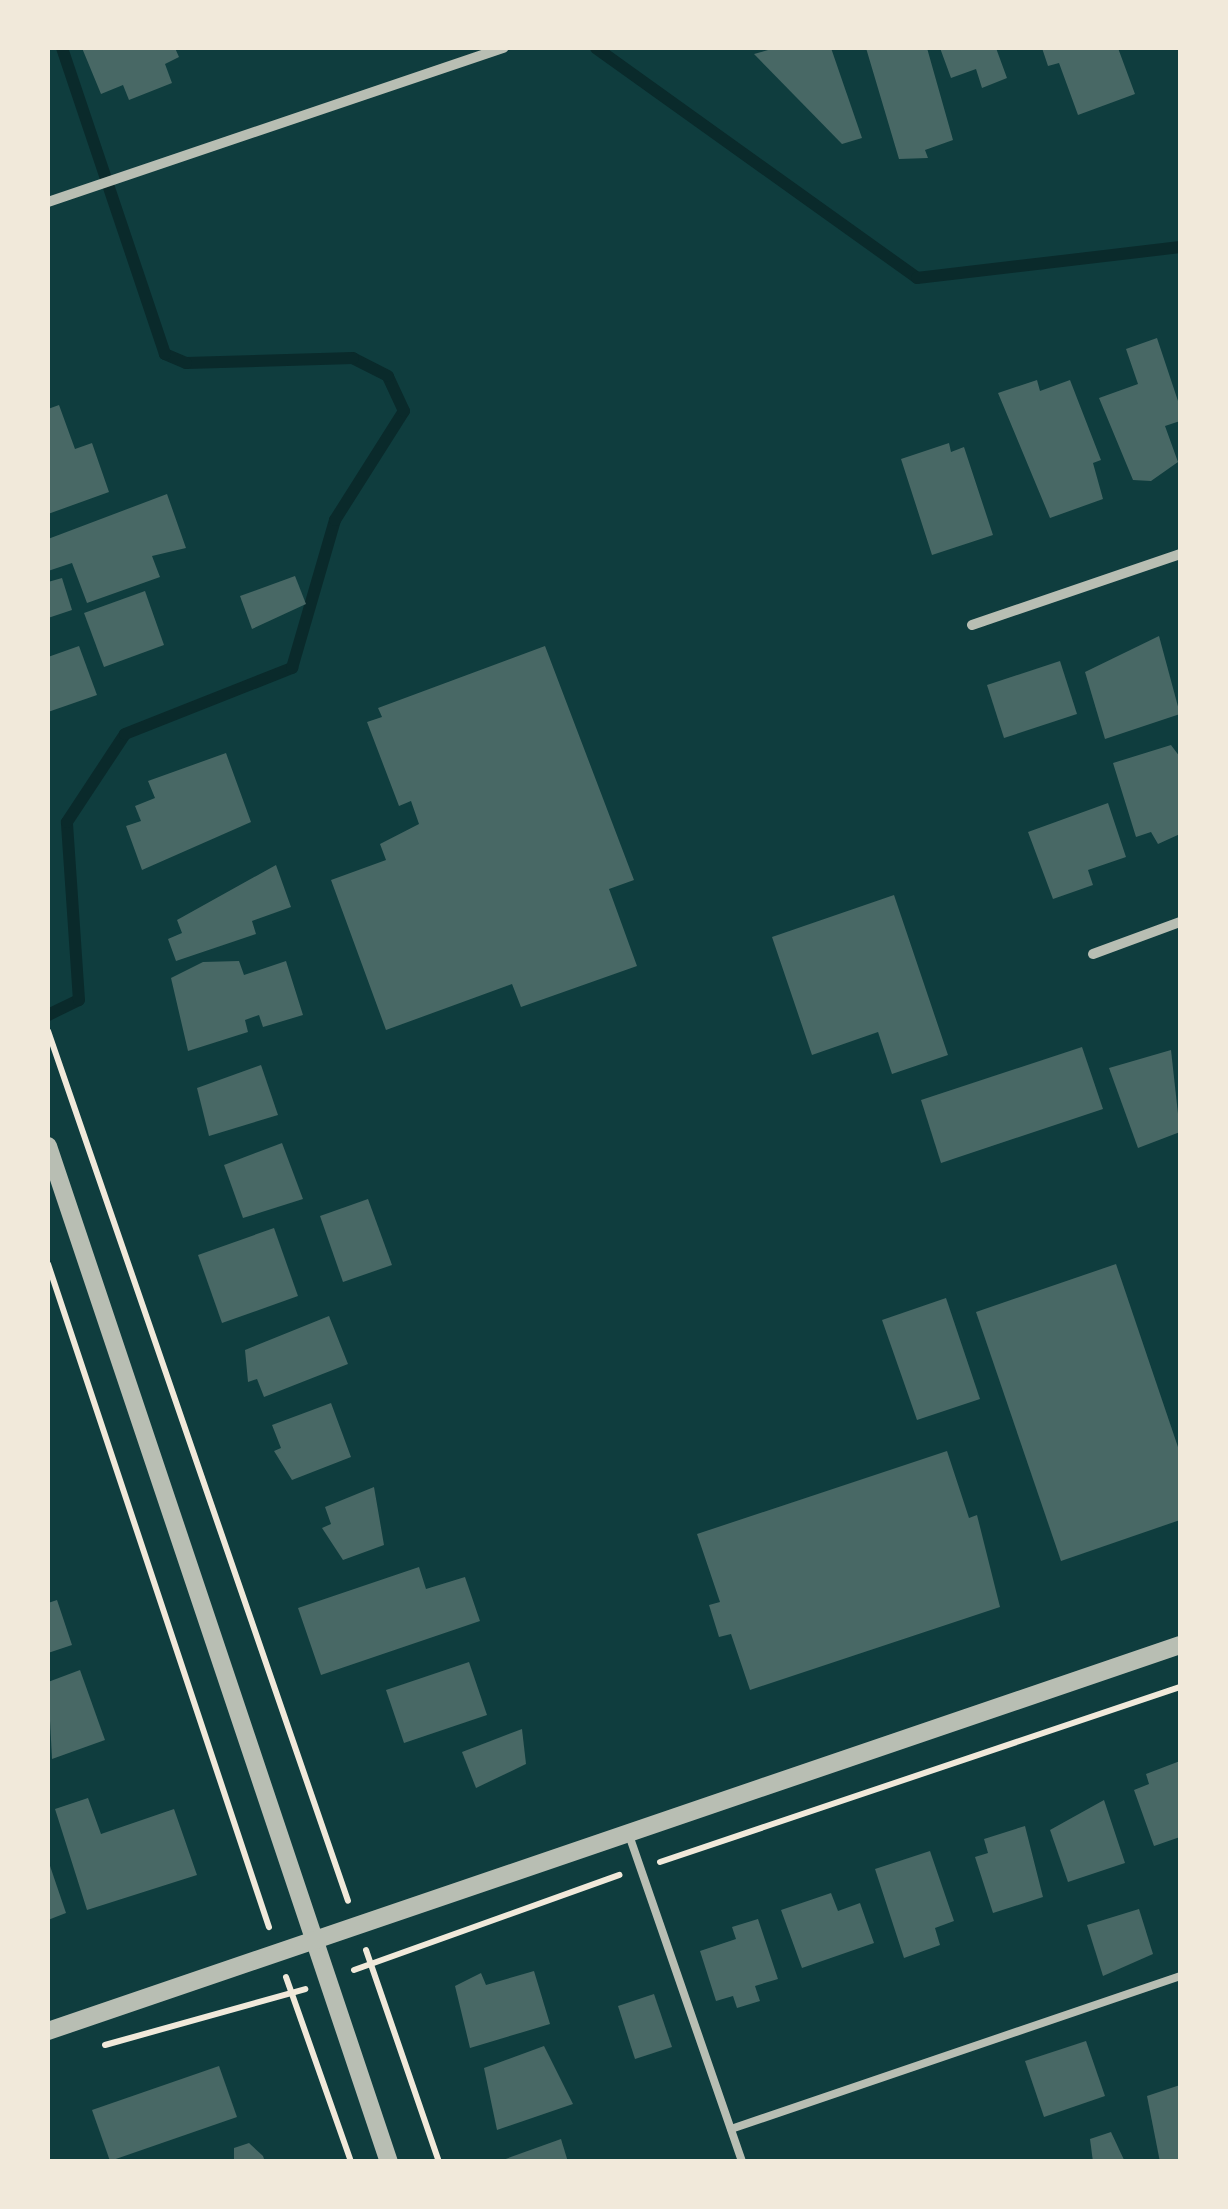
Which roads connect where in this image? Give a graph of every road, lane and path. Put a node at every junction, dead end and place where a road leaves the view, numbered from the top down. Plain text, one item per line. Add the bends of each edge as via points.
1 (504, 48) edge
2 (48, 202) edge
3 (1180, 554) edge
4 (972, 625) dead end
5 (1180, 922) edge
6 (1093, 954) dead end
7 (48, 1031) edge
8 (48, 1146) edge
9 (48, 1264) edge
10 (1180, 1645) edge
11 (1180, 1687) edge
12 (627, 1831) junction
13 (640, 1868) junction
14 (356, 1923) junction
15 (315, 1937) junction
16 (276, 1949) junction
17 (370, 1964) junction
18 (1180, 1976) edge
19 (330, 1980) junction
20 (292, 1994) junction
21 (48, 2031) edge
22 (97, 2048) dead end
23 (731, 2129) junction
24 (351, 2162) edge
25 (389, 2162) edge
26 (438, 2162) edge
27 (742, 2162) edge

1 - 2 street
3 - 4 street
5 - 6 street
7 - 14 path via 329,1867
8 - 15 street
9 - 16 path
10 - 12 street
11 - 13 path
12 - 13 lane
12 - 14 street
13 - 17 path
13 - 23 lane
14 - 15 street
14 - 17 path
15 - 16 street
15 - 19 street
16 - 20 path
16 - 21 street
17 - 19 path
17 - 26 path
18 - 23 lane
19 - 20 path
19 - 25 street
20 - 22 path
20 - 24 path
23 - 27 lane

